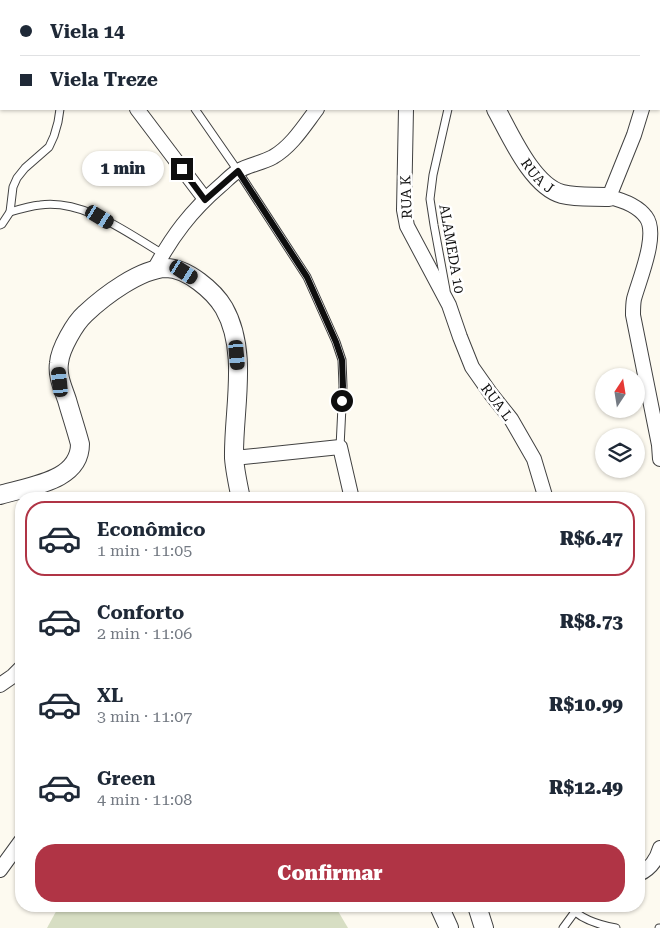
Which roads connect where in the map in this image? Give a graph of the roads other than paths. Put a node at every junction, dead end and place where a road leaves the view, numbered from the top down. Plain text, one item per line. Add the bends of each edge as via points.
1 (60, 110) edge
2 (138, 110) edge
3 (196, 110) edge
4 (316, 110) edge
5 (406, 110) edge
6 (448, 110) edge
7 (497, 110) edge
8 (642, 110) edge
9 (238, 171) junction
10 (609, 197) junction
11 (205, 200) junction
12 (10, 212) junction
13 (0, 225) edge
14 (163, 254) junction
15 (154, 270) junction
16 (449, 305) junction
17 (340, 447) junction
18 (234, 458) junction
19 (660, 459) edge
20 (239, 492) edge
21 (350, 492) edge
22 (544, 492) edge
23 (0, 495) edge
24 (15, 674) edge
25 (0, 685) edge
26 (660, 848) edge
27 (15, 849) edge
28 (0, 870) edge
29 (645, 870) edge
30 (442, 912) edge
31 (479, 912) edge
32 (574, 913) joint
33 (449, 928) edge
34 (484, 928) edge
35 (563, 928) edge
36 (616, 928) edge

1 - 12 lane via 49,148 17,178
2 - 11 street
3 - 9 lane
4 - 9 street via 287,147
5 - 16 street, RUA K via 404,210 407,226
6 - 16 lane, ALAMEDA 10 via 430,198
7 - 10 street, RUA J via 522,156 546,185 560,193
8 - 10 street
9 - 11 street
9 - 17 lane via 307,277 336,342 342,360 343,386
10 - 19 street via 622,200 641,212 651,226 633,315
11 - 14 street via 181,225
12 - 13 lane
12 - 14 lane via 41,205 80,208
14 - 15 street
15 - 18 street via 168,268 184,272 200,282 224,307 232,325 238,368
15 - 23 street via 116,289 84,314 65,342 58,364 60,382 80,444 76,461 68,471 52,480
16 - 22 street, RUA L via 472,366 511,419 534,460
17 - 18 street
17 - 21 street
18 - 20 street
24 - 25 street
26 - 29 street via 658,856
27 - 28 street
30 - 33 street
31 - 34 street
32 - 35 lane
32 - 36 lane

